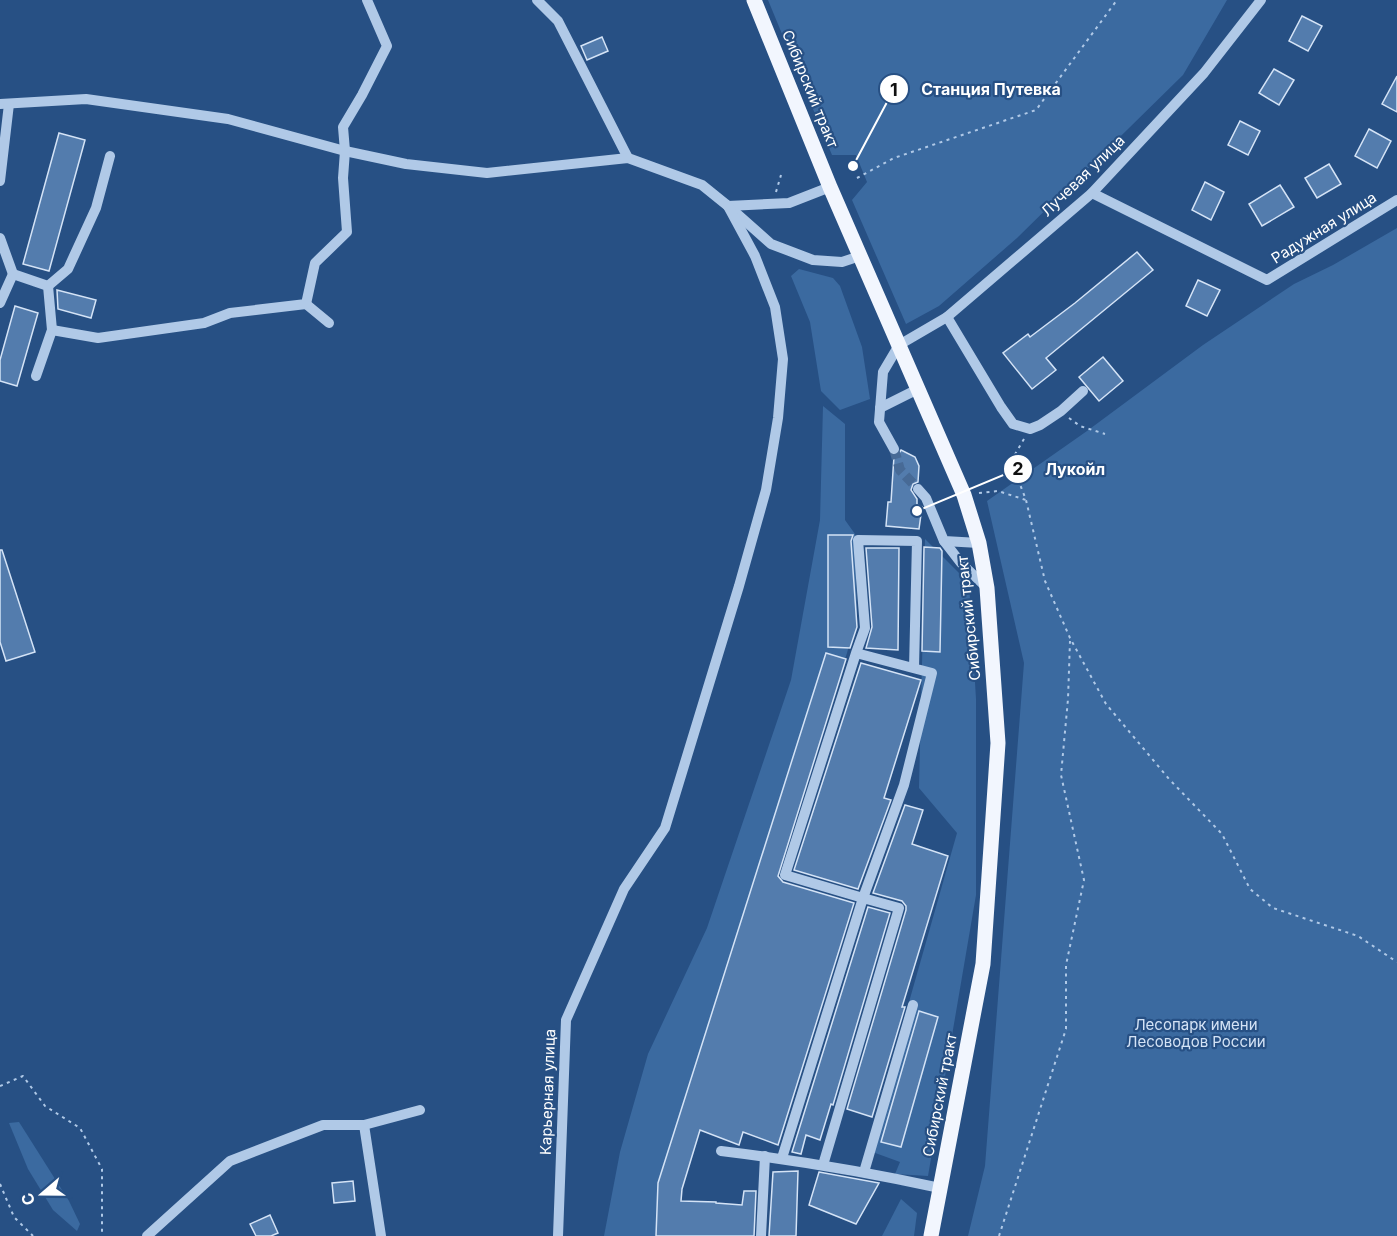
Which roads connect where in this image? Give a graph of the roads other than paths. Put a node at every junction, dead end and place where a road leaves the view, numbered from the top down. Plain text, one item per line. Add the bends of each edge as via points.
1 (367, 0) edge
2 (537, 0) edge
3 (754, 0) edge
4 (1261, 0) edge
5 (4, 104) edge
6 (345, 151) junction
7 (110, 156) dead end
8 (628, 158) junction
9 (0, 182) edge
10 (830, 187) junction
11 (1092, 193) junction
12 (1397, 200) edge
13 (728, 206) junction
14 (0, 238) edge
15 (860, 256) junction
16 (13, 274) junction
17 (48, 286) junction
18 (0, 303) edge
19 (306, 304) junction
20 (947, 317) junction
21 (329, 323) dead end
22 (52, 330) junction
23 (899, 345) junction
24 (36, 376) dead end
25 (918, 389) junction
26 (1083, 392) dead end
27 (880, 408) junction
28 (894, 449) tunnel mouth
29 (918, 489) tunnel mouth
30 (944, 541) junction
31 (980, 543) junction
32 (987, 588) junction
33 (856, 653) junction
34 (914, 668) junction
35 (863, 898) junction
36 (913, 1005) dead end
37 (420, 1110) dead end
38 (364, 1125) junction
39 (721, 1151) dead end
40 (765, 1156) junction
41 (782, 1158) junction
42 (823, 1165) junction
43 (864, 1172) junction
44 (940, 1188) junction
45 (147, 1236) edge
46 (381, 1236) edge
47 (558, 1236) edge
48 (761, 1236) edge
49 (931, 1236) edge

1 - 6 street via 387,46 343,127
2 - 8 street via 558,21
3 - 10 main road, Сибирский тракт
4 - 11 street, Лучевая улица via 1204,73
5 - 6 street via 86,99 216,117
5 - 9 street
6 - 8 street via 406,164 487,172
6 - 19 street via 346,232 315,263
7 - 17 street via 96,208 68,269
8 - 13 street via 702,185
10 - 13 street via 789,203
10 - 15 main road, Сибирский тракт
11 - 12 street, Радужная улица via 1267,280
11 - 20 street, Лучевая улица
13 - 15 street via 771,244 813,260 842,262
13 - 47 street, Карьерная улица via 755,256 775,307 783,359 778,418 763,501 665,828 624,889 566,1020
14 - 16 street
15 - 23 main road, Сибирский тракт
16 - 17 street
16 - 18 street
17 - 22 street
19 - 21 street
19 - 22 street via 240,311 204,323 98,338
20 - 23 street, Лучевая улица
20 - 26 street via 1013,424 1029,429 1040,425
22 - 24 street
23 - 25 main road, Сибирский тракт
23 - 27 street via 883,372
25 - 27 street
25 - 31 main road, Сибирский тракт via 964,495
27 - 28 street via 879,422
29 - 30 street via 926,498
30 - 31 street
30 - 32 street
31 - 32 main road, Сибирский тракт
32 - 44 main road, Сибирский тракт via 998,743 983,964
33 - 34 street
33 - 34 street via 865,628 858,540 917,541
33 - 35 street via 785,875
34 - 35 street via 932,674 904,785
35 - 41 street
35 - 42 street via 899,908
36 - 43 street
37 - 38 street
38 - 45 street via 323,1125 230,1161
38 - 46 street
39 - 40 street
40 - 41 street
40 - 48 street
41 - 42 street
42 - 43 street
43 - 44 street
44 - 49 main road, Сибирский тракт

